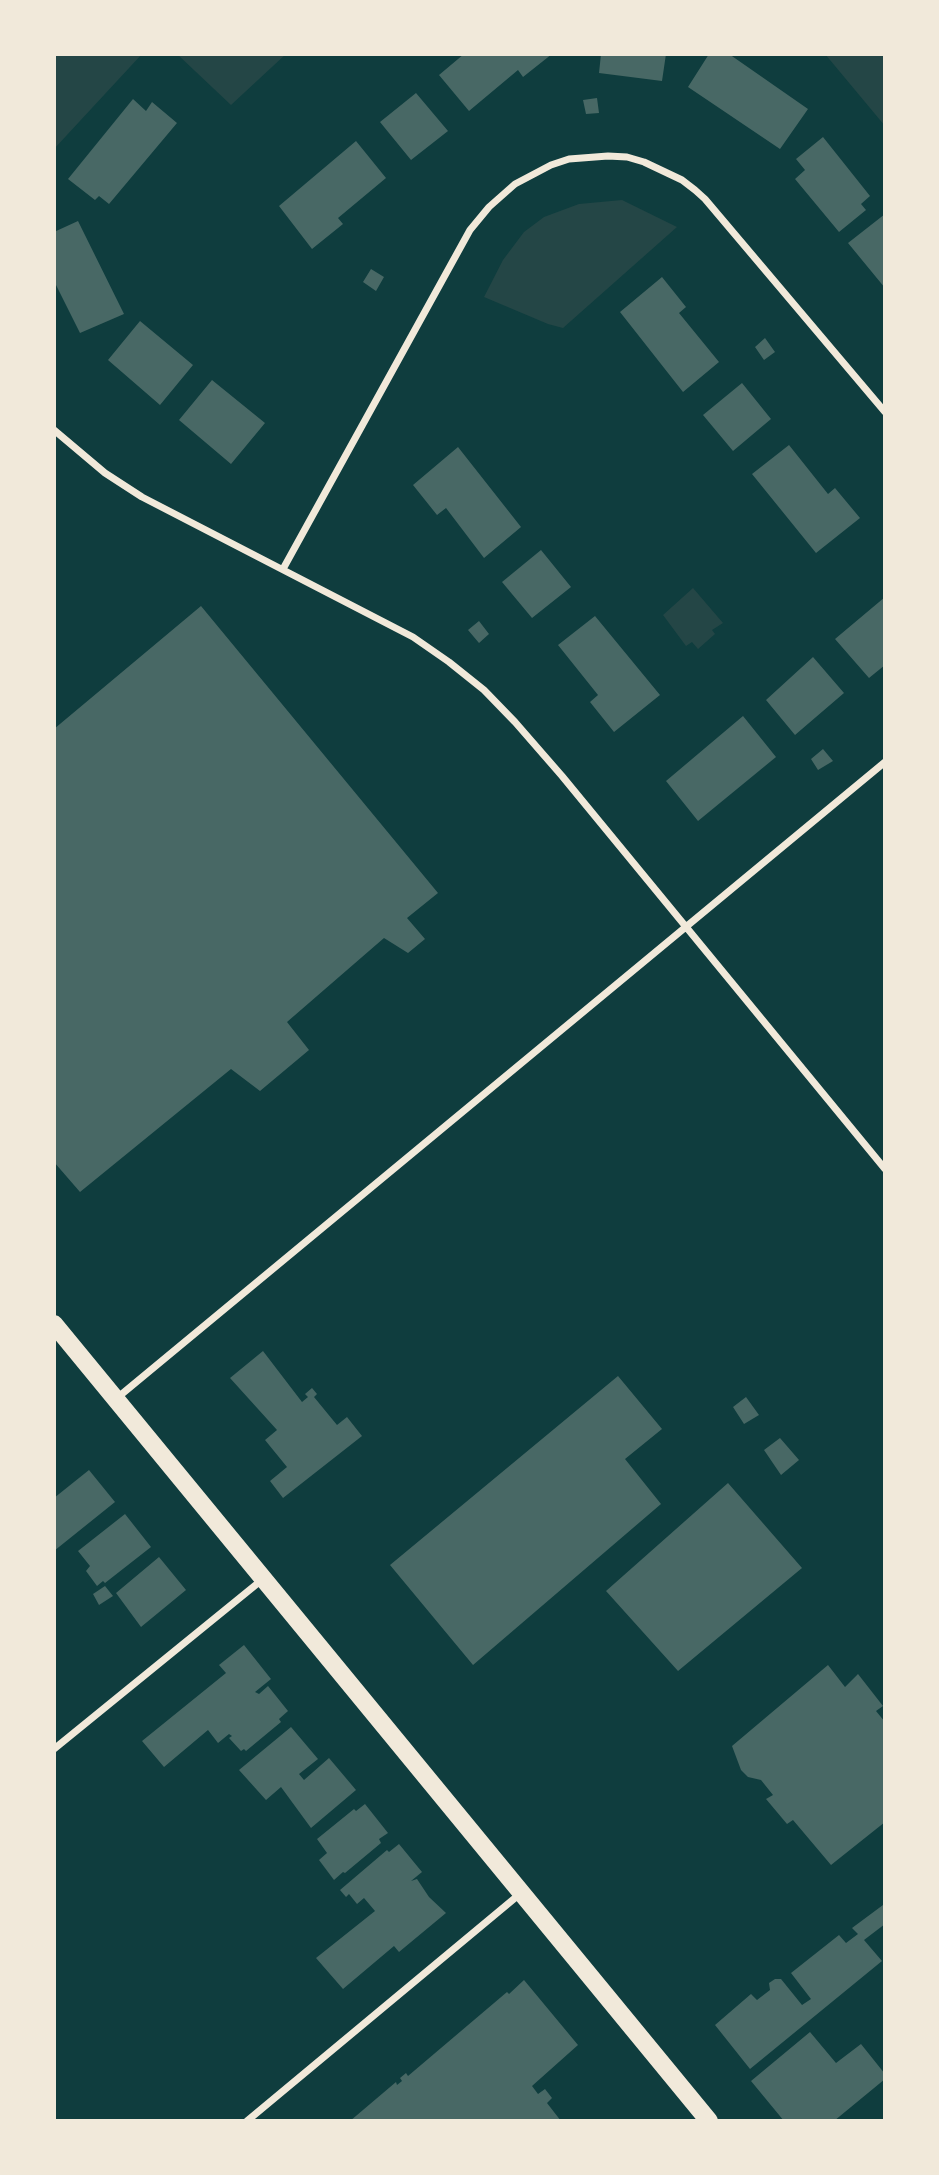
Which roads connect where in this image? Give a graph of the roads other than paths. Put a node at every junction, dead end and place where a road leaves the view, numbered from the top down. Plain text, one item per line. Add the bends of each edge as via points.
1 (885, 412) edge
2 (54, 430) edge
3 (283, 569) junction
4 (885, 762) edge
5 (686, 927) junction
6 (885, 1169) edge
7 (54, 1324) edge
8 (116, 1399) junction
9 (264, 1579) junction
10 (54, 1749) edge
11 (522, 1893) junction
12 (247, 2121) edge
13 (709, 2121) edge

1 - 3 street via 705,199 682,180 644,162 608,156 569,159 532,174 498,197 470,230
2 - 3 street via 142,497
3 - 5 street via 413,637 484,690 545,756
4 - 5 street
5 - 6 street
5 - 8 street
7 - 8 main road
8 - 9 main road
9 - 10 street
9 - 11 main road
11 - 12 street
11 - 13 main road

